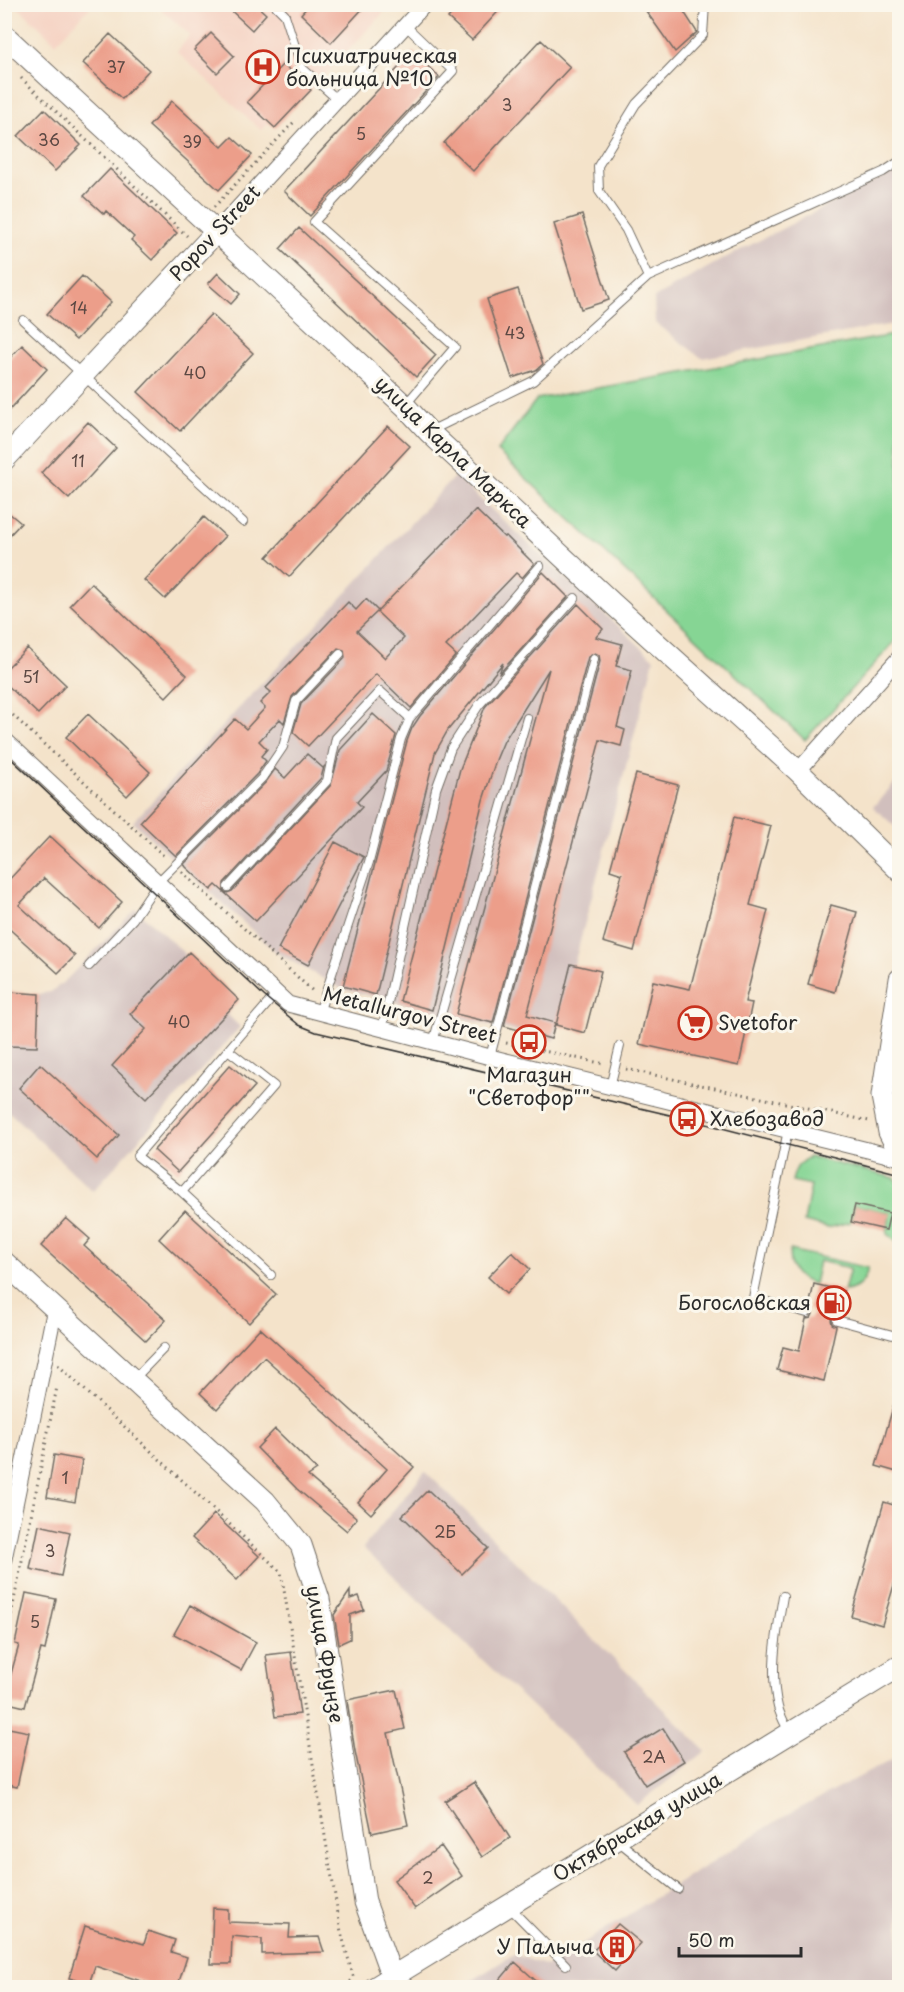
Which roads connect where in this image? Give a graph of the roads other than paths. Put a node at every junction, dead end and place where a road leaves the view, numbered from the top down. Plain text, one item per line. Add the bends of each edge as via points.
1 (274, 4) edge
2 (425, 4) edge
3 (705, 4) edge
4 (406, 26) junction
5 (4, 35) edge
6 (338, 100) junction
7 (900, 161) edge
8 (216, 232) junction
9 (648, 277) junction
10 (23, 320) dead end
11 (84, 374) junction
12 (405, 406) junction
13 (428, 431) junction
14 (4, 460) edge
15 (243, 522) dead end
16 (540, 566) dead end
17 (575, 598) dead end
18 (340, 654) dead end
19 (900, 657) edge
20 (594, 659) dead end
21 (410, 718) junction
22 (526, 718) dead end
23 (4, 739) edge
24 (798, 771) junction
25 (900, 871) edge
26 (158, 882) junction
27 (228, 887) dead end
28 (89, 966) dead end
29 (900, 979) edge
30 (277, 993) junction
31 (321, 1007) junction
32 (382, 1029) junction
33 (433, 1042) junction
34 (620, 1046) dead end
35 (228, 1050) junction
36 (490, 1057) junction
37 (610, 1087) junction
38 (788, 1130) junction
39 (900, 1156) edge
40 (182, 1192) junction
41 (4, 1262) edge
42 (271, 1275) dead end
43 (55, 1308) junction
44 (807, 1313) dead end
45 (837, 1320) dead end
46 (900, 1337) edge
47 (164, 1348) dead end
48 (134, 1379) junction
49 (4, 1558) edge
50 (783, 1596) dead end
51 (900, 1666) edge
52 (789, 1734) junction
53 (616, 1840) junction
54 (678, 1889) dead end
55 (508, 1906) junction
56 (566, 1965) dead end
57 (388, 1984) edge

1 - 6 lane via 285,15 303,68
2 - 4 street, Popov Street
3 - 9 lane via 703,35 636,104 598,166 599,191 626,230
4 - 6 street, Popov Street
4 - 12 lane via 453,71 314,222 455,347
5 - 8 main road, улица Карла Маркса
6 - 8 street, Popov Street
7 - 9 lane
8 - 11 main road, Popov Street
8 - 12 main road, улица Карла Маркса
9 - 13 lane via 532,381
10 - 11 lane
11 - 14 main road, Popov Street
11 - 15 lane
12 - 13 main road, улица Карла Маркса
13 - 24 main road, улица Карла Маркса
16 - 21 lane
17 - 32 lane via 479,705 451,748 436,789
18 - 26 lane via 296,701 282,747 262,778
19 - 24 street
20 - 36 lane
21 - 27 lane via 380,691 336,738 327,781
21 - 31 lane via 369,862
22 - 33 lane
23 - 26 street, Metallurgov Street
24 - 25 main road, улица Карла Маркса
26 - 28 lane via 132,919
26 - 30 street, Metallurgov Street
29 - 39 main road via 882,1096 887,1126
30 - 31 street, Metallurgov Street via 288,1004
30 - 35 lane
31 - 32 street, Metallurgov Street
32 - 33 street, Metallurgov Street
33 - 36 street, Metallurgov Street
34 - 37 lane
35 - 40 lane via 137,1156
35 - 40 lane via 274,1086
36 - 37 street, Metallurgov Street
37 - 38 street, Metallurgov Street
38 - 39 street, Metallurgov Street
38 - 44 lane via 753,1298
40 - 42 lane
41 - 43 main road, улица Фрунзе
43 - 48 main road, улица Фрунзе
43 - 49 street
45 - 46 lane
47 - 48 lane
48 - 57 main road, улица Фрунзе via 265,1501 301,1545 319,1599 365,1902
50 - 52 lane via 774,1680 778,1708
51 - 52 main road, Октябрьская улица
52 - 53 main road, Октябрьская улица
53 - 54 lane
53 - 55 main road, Октябрьская улица
55 - 56 lane
55 - 57 main road, Октябрьская улица

